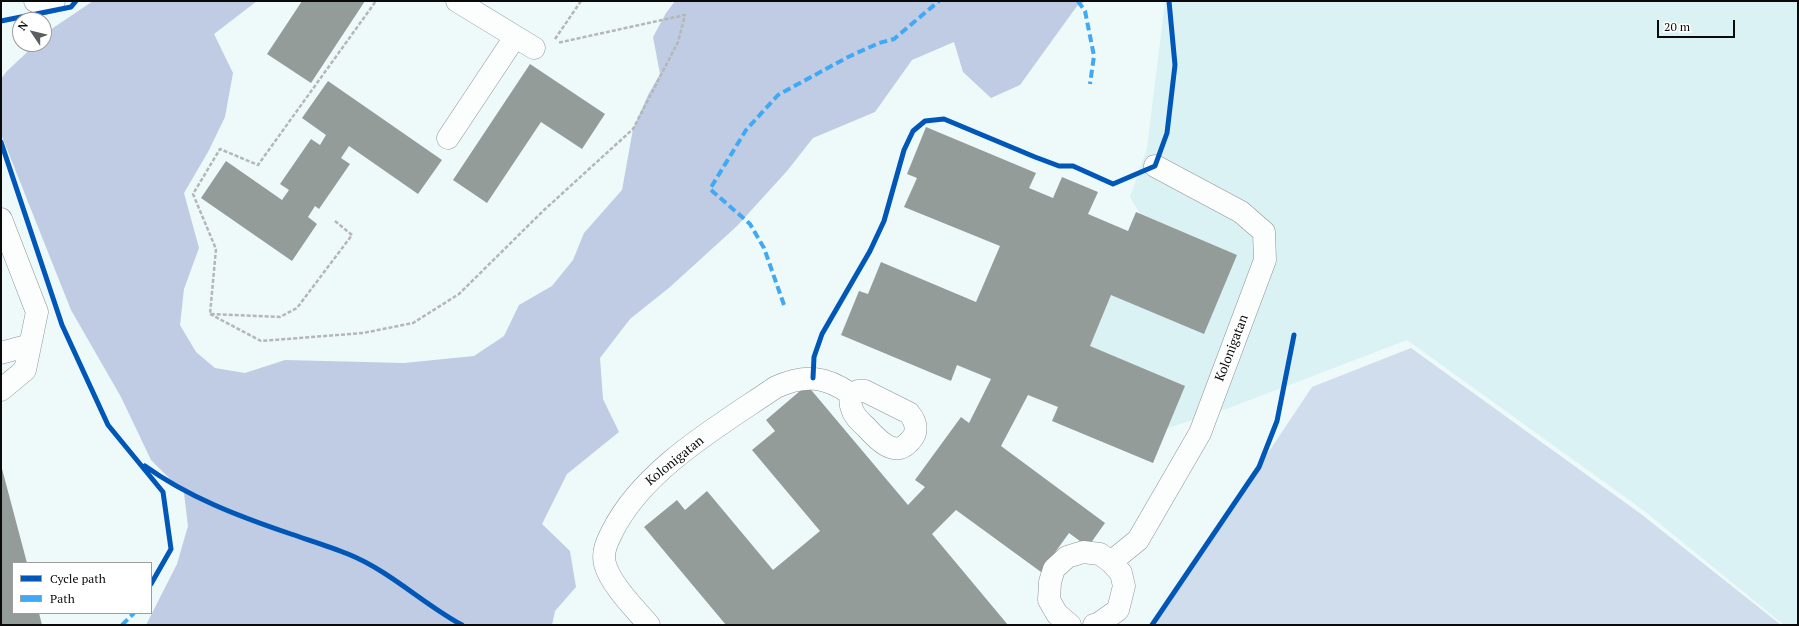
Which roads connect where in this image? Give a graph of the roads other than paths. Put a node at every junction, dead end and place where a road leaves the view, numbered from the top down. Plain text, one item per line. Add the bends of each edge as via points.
1 (35, 1) edge
2 (54, 1) edge
3 (457, 1) edge
4 (515, 36) junction
5 (534, 48) dead end
6 (448, 138) dead end
7 (1155, 166) dead end
8 (1, 219) edge
9 (30, 345) junction
10 (1, 353) edge
11 (1, 390) edge
12 (852, 394) dead end
13 (1112, 562) junction
14 (649, 625) edge
15 (1069, 625) edge
16 (1094, 625) edge

1 - 2 street
3 - 4 street
4 - 5 street
4 - 6 street
7 - 13 street, Kolonigatan via 1241,212 1264,232 1265,260 1200,433 1138,540
8 - 9 street via 37,312
9 - 10 street
9 - 11 street via 25,370
12 - 14 street, Kolonigatan via 838,384 826,380 791,380 776,387 671,460 643,488 617,521 606,544 605,563 607,571 624,596
13 - 15 street via 1100,554 1082,552 1067,557 1054,569 1049,600 1057,614
13 - 16 street via 1121,573 1124,586 1118,610

